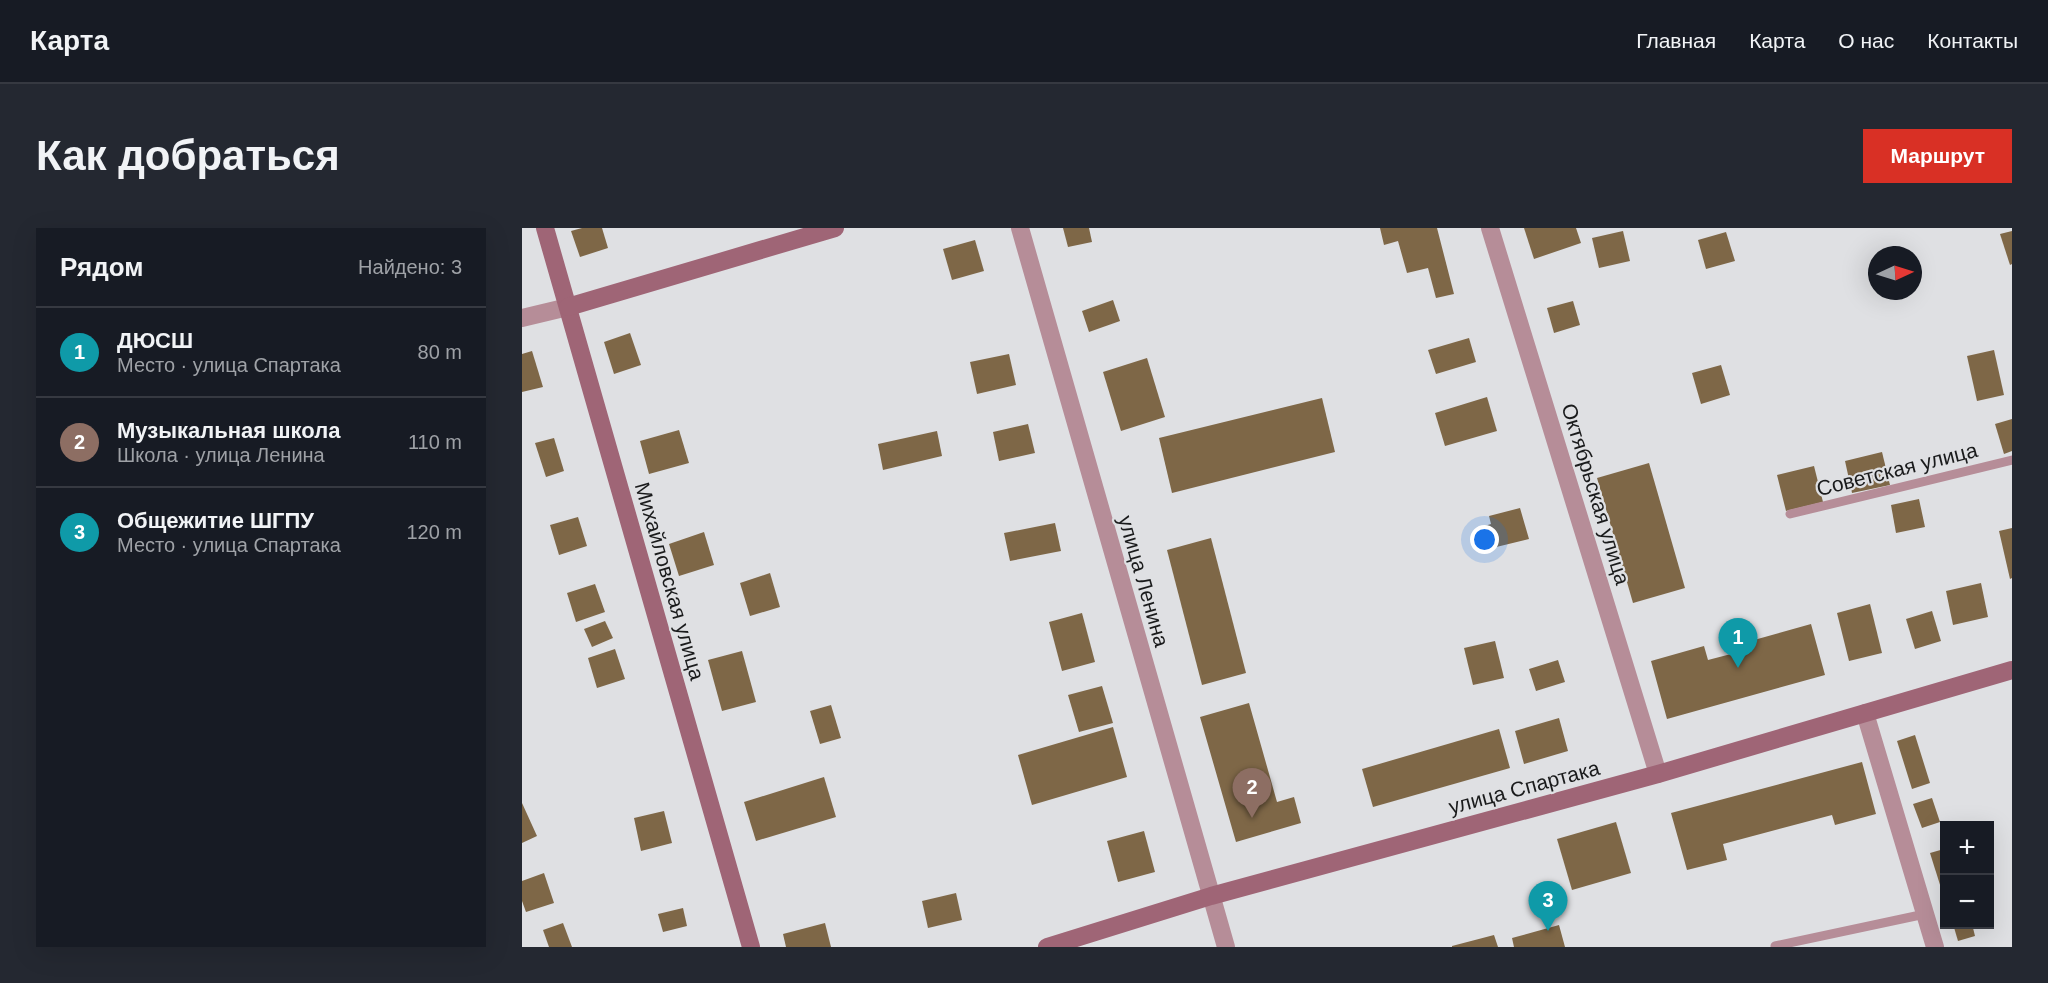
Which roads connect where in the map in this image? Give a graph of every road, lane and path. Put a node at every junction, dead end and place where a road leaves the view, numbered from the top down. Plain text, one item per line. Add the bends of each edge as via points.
1 (545, 228) edge
2 (835, 228) edge
3 (1020, 228) edge
4 (1490, 228) edge
5 (568, 307) junction
6 (522, 318) edge
7 (2012, 460) edge
8 (1790, 514) dead end
9 (2012, 670) edge
10 (1865, 713) junction
11 (1658, 774) junction
12 (1211, 896) junction
13 (1925, 914) junction
14 (1775, 945) dead end
15 (751, 947) edge
16 (1047, 947) edge
17 (1226, 947) edge
18 (1935, 947) edge

1 - 5 street, Михайловская улица
2 - 5 street
3 - 12 street, улица Ленина
4 - 11 street, Октябрьская улица
5 - 6 street
5 - 15 street, Михайловская улица
7 - 8 lane, Советская улица
9 - 10 street, улица Спартака
10 - 11 street, улица Спартака
10 - 13 street
11 - 12 street, улица Спартака
12 - 16 street, улица Спартака
12 - 17 street, улица Ленина
13 - 14 lane
13 - 18 street

